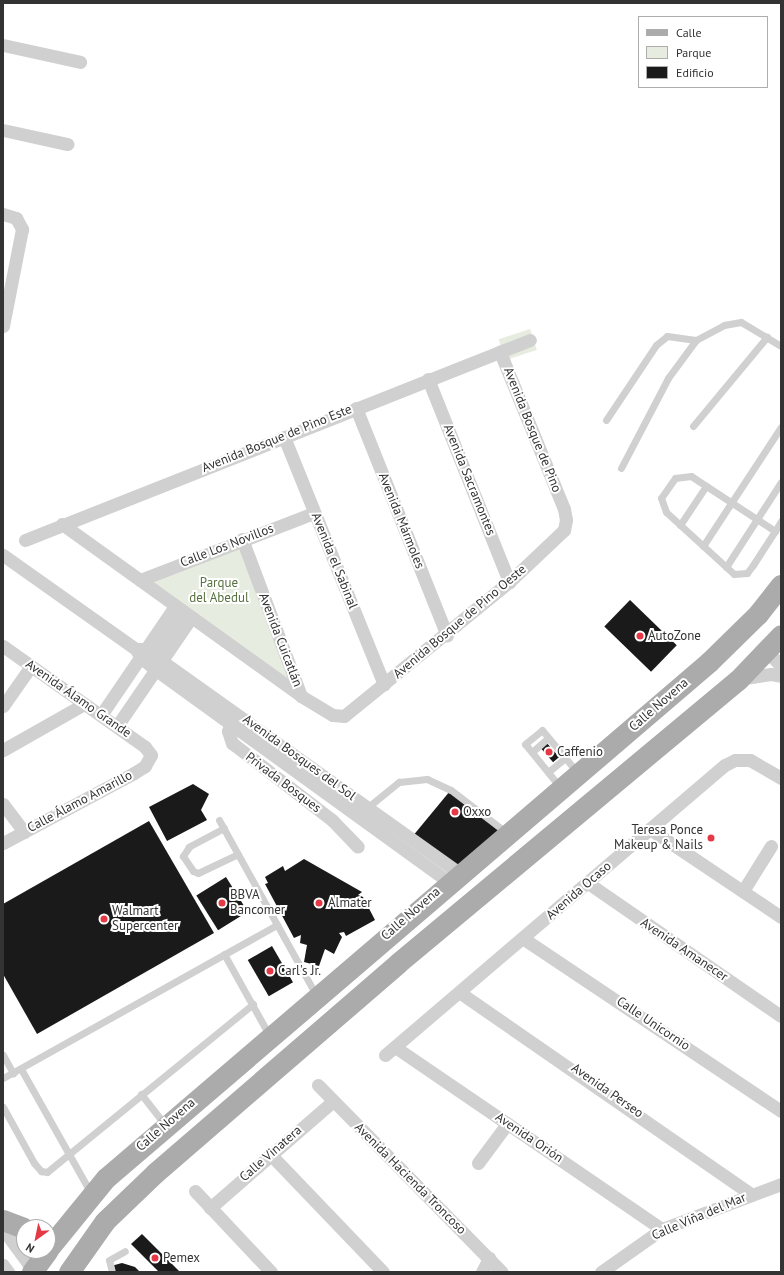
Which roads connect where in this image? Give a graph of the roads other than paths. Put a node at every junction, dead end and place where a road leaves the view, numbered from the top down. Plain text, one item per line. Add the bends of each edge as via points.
1 (3, 45) edge
2 (80, 62) dead end
3 (3, 130) edge
4 (67, 144) dead end
5 (3, 214) edge
6 (3, 326) edge
7 (767, 336) junction
8 (530, 340) dead end
9 (696, 340) junction
10 (781, 346) edge
11 (500, 352) junction
12 (428, 380) junction
13 (356, 408) junction
14 (606, 420) dead end
15 (693, 426) dead end
16 (781, 427) edge
17 (284, 437) junction
18 (621, 468) dead end
19 (781, 482) edge
20 (706, 486) junction
21 (731, 502) junction
22 (564, 509) joint
23 (314, 513) junction
24 (757, 519) junction
25 (781, 521) edge
26 (62, 524) junction
27 (680, 525) junction
28 (775, 531) junction
29 (242, 539) junction
30 (25, 540) dead end
31 (703, 546) junction
32 (4, 556) edge
33 (726, 567) junction
34 (140, 580) junction
35 (510, 582) junction
36 (781, 585) edge
37 (183, 612) junction
38 (781, 634) edge
39 (447, 635) junction
40 (3, 646) edge
41 (148, 657) junction
42 (777, 661) edge
43 (31, 666) junction
44 (781, 676) edge
45 (738, 680) junction
46 (384, 685) junction
47 (301, 696) junction
48 (84, 704) junction
49 (3, 706) edge
50 (101, 715) junction
51 (233, 718) junction
52 (117, 726) junction
53 (548, 738) junction
54 (3, 750) edge
55 (532, 752) junction
56 (151, 755) joint
57 (572, 766) junction
58 (548, 772) junction
59 (781, 778) edge
60 (561, 788) junction
61 (3, 804) edge
62 (368, 807) junction
63 (219, 820) dead end
64 (224, 828) junction
65 (650, 829) junction
66 (24, 832) junction
67 (507, 834) junction
68 (3, 843) edge
69 (771, 846) dead end
70 (358, 847) dead end
71 (238, 854) junction
72 (454, 878) junction
73 (588, 883) junction
74 (743, 891) junction
75 (781, 917) edge
76 (277, 925) junction
77 (524, 939) junction
78 (224, 954) junction
79 (398, 962) junction
80 (459, 992) junction
81 (316, 996) junction
82 (252, 1004) junction
83 (781, 1016) edge
84 (269, 1035) junction
85 (390, 1051) joint
86 (3, 1055) edge
87 (21, 1068) junction
88 (13, 1073) junction
89 (3, 1078) edge
90 (318, 1085) dead end
91 (141, 1094) junction
92 (333, 1101) junction
93 (3, 1107) edge
94 (781, 1111) edge
95 (508, 1124) junction
96 (165, 1125) junction
97 (270, 1154) junction
98 (69, 1155) junction
99 (478, 1163) dead end
100 (781, 1184) edge
101 (194, 1191) dead end
102 (91, 1193) junction
103 (752, 1195) junction
104 (210, 1208) junction
105 (3, 1220) edge
106 (16, 1225) edge
107 (56, 1228) edge
108 (3, 1229) edge
109 (662, 1230) junction
110 (125, 1251) dead end
111 (489, 1258) junction
112 (41, 1259) edge
113 (84, 1263) edge
114 (3, 1265) edge
115 (32, 1271) edge
116 (8, 1272) edge
117 (70, 1272) edge
118 (112, 1272) edge
119 (271, 1272) edge
120 (383, 1272) edge
121 (482, 1272) edge
122 (502, 1272) edge
123 (601, 1272) edge

1 - 2 street
3 - 4 street
5 - 6 street via 16,218 21,224 21,238
7 - 9 lane via 741,322 724,325
7 - 10 lane
7 - 15 lane
8 - 11 street, Avenida Bosque de Pino Este
9 - 14 lane via 667,336 656,345
9 - 18 lane via 668,378
11 - 12 street, Avenida Bosque de Pino Este
11 - 22 street, Avenida Bosque de Pino
12 - 13 street, Avenida Bosque de Pino Este
12 - 35 street, Avenida Sacramontes
13 - 17 street, Avenida Bosque de Pino Este
13 - 39 street, Avenida Mármoles
16 - 21 lane
17 - 23 street, Avenida el Sabinal
17 - 26 street, Avenida Bosque de Pino Este
19 - 24 lane
20 - 21 lane
20 - 27 lane
20 - 27 lane via 691,476 682,475 675,478 661,498 666,512
21 - 24 lane
21 - 31 lane
22 - 35 street, Avenida Bosque de Pino Oeste via 566,520 560,536
23 - 29 street, Calle Los Novillos
23 - 46 street, Avenida el Sabinal
24 - 28 lane
24 - 33 lane
25 - 28 lane
26 - 30 street, Avenida Bosque de Pino Este
26 - 34 street
27 - 31 lane
28 - 33 lane via 747,573 734,574
29 - 34 street, Calle Los Novillos
29 - 47 street, Avenida Cuicatlán
31 - 33 lane
32 - 41 street, Avenida Bosques del Sol
34 - 37 street
35 - 39 street, Avenida Bosque de Pino Oeste
36 - 57 main road, Calle Novena via 737,636
37 - 41 street
37 - 41 street
37 - 47 street
38 - 42 main road
39 - 46 street, Avenida Bosque de Pino Oeste
40 - 43 street, Avenida Álamo Grande
41 - 50 street
41 - 51 street, Avenida Bosques del Sol
41 - 52 street
42 - 45 main road
43 - 48 street, Avenida Álamo Grande
43 - 49 street
44 - 45 street via 771,674
45 - 79 main road
46 - 47 street, Avenida Bosque de Pino Oeste via 349,714 333,715
48 - 50 street, Avenida Álamo Grande
48 - 54 street
50 - 52 street, Avenida Álamo Grande
51 - 62 street, Avenida Bosques del Sol
51 - 70 street, Privada Bosques via 229,739 236,747 332,820
51 - 72 street, Avenida Bosques del Sol
52 - 56 street, Avenida Álamo Grande via 146,747
53 - 55 lane
53 - 55 lane via 542,730 525,744
53 - 57 lane
55 - 58 lane
56 - 66 street, Calle Álamo Amarillo via 145,766 134,773
57 - 58 lane
57 - 60 main road, Calle Novena
58 - 60 lane
59 - 65 street, Avenida Ocaso via 757,762 735,760 715,773
60 - 67 main road, Calle Novena
61 - 66 street
62 - 67 lane via 400,782 427,779 451,790
62 - 72 street, Avenida Bosques del Sol
63 - 64 lane
64 - 71 lane
64 - 71 lane via 189,847 183,856 193,871 198,873
65 - 73 street, Avenida Ocaso
65 - 74 street
66 - 68 street, Calle Álamo Amarillo
67 - 72 main road, Calle Novena
69 - 74 street
71 - 76 lane
72 - 79 main road via 457,892 446,913 411,944
72 - 81 main road, Calle Novena
73 - 77 street, Avenida Ocaso
73 - 83 street, Avenida Amanecer
74 - 75 street
76 - 78 lane
76 - 81 lane
77 - 80 street, Avenida Ocaso
77 - 94 street, Calle Unicornio
78 - 82 lane
78 - 87 lane
79 - 113 main road via 150,1178 105,1221
80 - 85 street, Avenida Ocaso
80 - 103 street, Avenida Perseo via 620,1100
81 - 84 main road, Calle Novena
82 - 84 lane
82 - 91 lane
84 - 96 main road, Calle Novena
85 - 95 street, Avenida Orión
86 - 88 lane
87 - 88 lane
87 - 98 lane
88 - 89 lane
90 - 92 street, Avenida Hacienda Troncoso
91 - 96 lane
91 - 98 lane
92 - 97 street, Calle Vinatera
92 - 111 street, Avenida Hacienda Troncoso
93 - 98 lane via 41,1171 51,1170
95 - 99 street
95 - 109 street, Avenida Orión
96 - 102 main road, Calle Novena
97 - 104 street, Calle Vinatera
97 - 120 street
98 - 102 lane
100 - 103 street, Calle Viña del Mar
101 - 104 street
102 - 107 main road, Calle Novena
103 - 109 street, Calle Viña del Mar
104 - 119 street
105 - 106 main road
108 - 115 street
109 - 123 street, Calle Viña del Mar
110 - 118 lane via 109,1260
111 - 121 street
111 - 122 street, Avenida Hacienda Troncoso
112 - 115 main road, Calle Novena
113 - 117 main road
114 - 116 street

